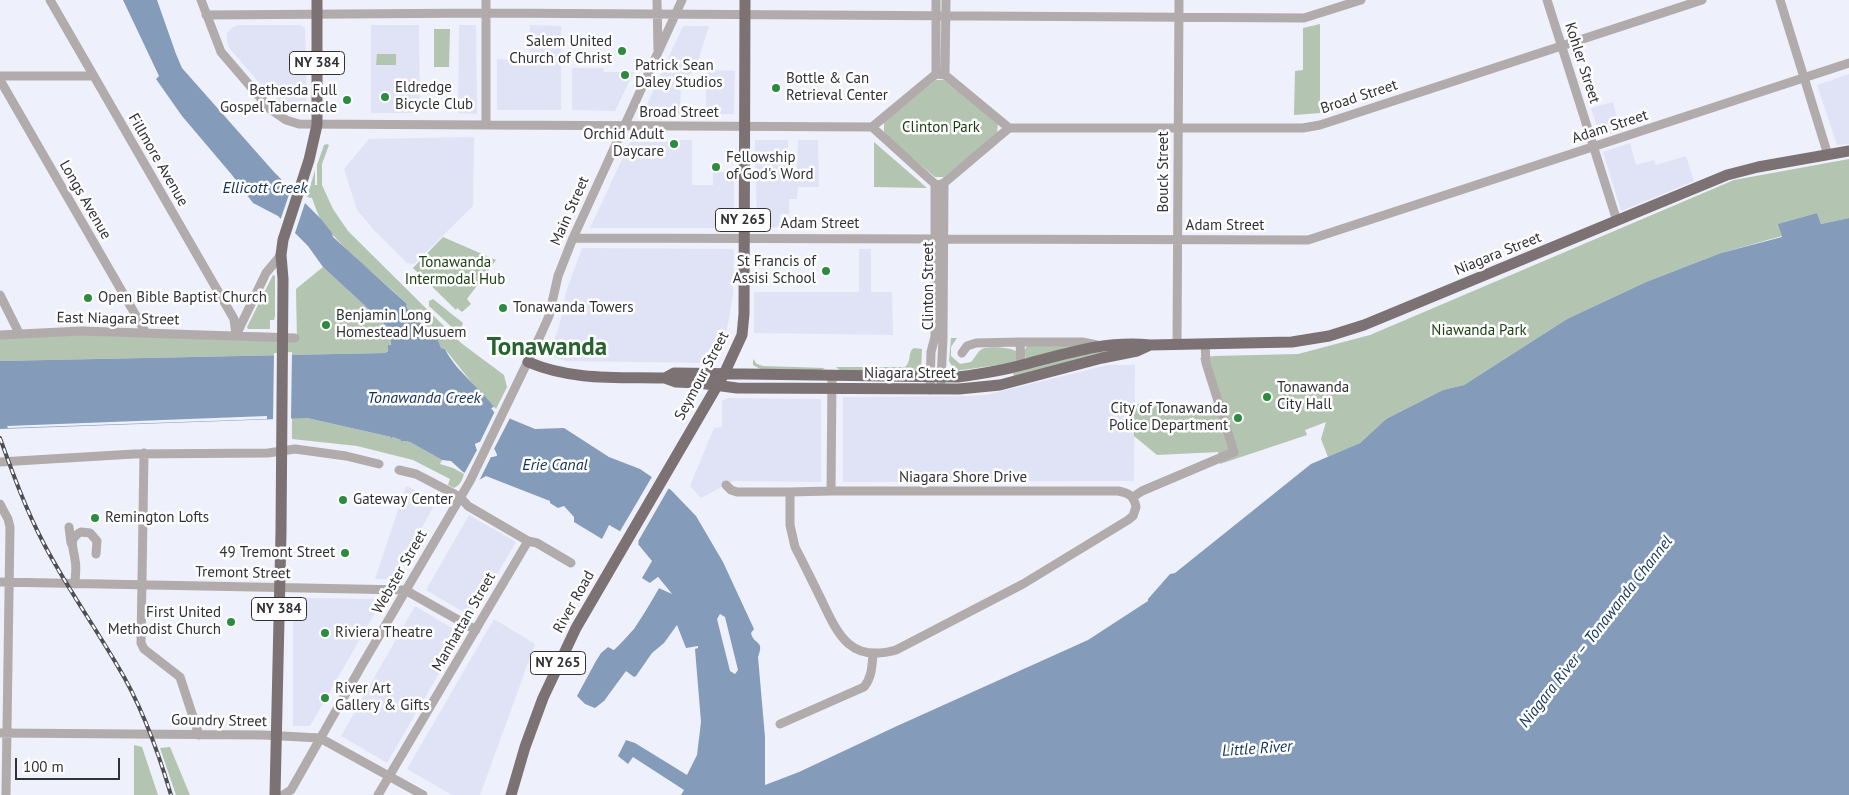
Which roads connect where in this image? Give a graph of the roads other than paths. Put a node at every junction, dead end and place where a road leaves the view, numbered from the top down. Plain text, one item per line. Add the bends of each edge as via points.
1 (50, 0) edge
2 (201, 0) edge
3 (317, 0) edge
4 (486, 0) edge
5 (657, 0) edge
6 (682, 0) edge
7 (745, 0) edge
8 (936, 0) edge
9 (946, 0) edge
10 (1179, 0) edge
11 (1361, 0) edge
12 (1548, 0) edge
13 (1702, 0) edge
14 (1780, 0) edge
15 (486, 14) junction
16 (206, 15) junction
17 (317, 15) junction
18 (657, 15) junction
19 (675, 15) junction
20 (745, 15) junction
21 (935, 16) junction
22 (946, 16) junction
23 (1179, 18) junction
24 (1562, 46) junction
25 (658, 52) junction
26 (1849, 63) edge
27 (941, 74) junction
28 (0, 76) edge
29 (94, 76) junction
30 (1805, 78) junction
31 (0, 80) edge
32 (317, 125) junction
33 (486, 125) junction
34 (624, 126) junction
35 (745, 127) junction
36 (872, 128) junction
37 (1010, 128) junction
38 (1178, 128) junction
39 (1594, 146) junction
40 (1849, 151) edge
41 (1828, 155) junction
42 (939, 183) junction
43 (1617, 221) junction
44 (743, 237) junction
45 (573, 238) junction
46 (939, 239) junction
47 (1178, 239) junction
48 (281, 255) junction
49 (0, 295) edge
50 (19, 333) junction
51 (146, 333) junction
52 (0, 335) edge
53 (236, 335) junction
54 (295, 338) dead end
55 (1020, 342) junction
56 (1177, 344) junction
57 (1205, 344) junction
58 (1150, 345) junction
59 (1097, 346) junction
60 (962, 353) dead end
61 (528, 362) junction
62 (1022, 366) junction
63 (724, 374) junction
64 (832, 375) junction
65 (936, 376) junction
66 (664, 378) junction
67 (716, 385) junction
68 (832, 388) junction
69 (935, 390) junction
70 (492, 436) joint
71 (282, 450) junction
72 (144, 454) junction
73 (0, 462) edge
74 (379, 464) dead end
75 (399, 470) dead end
76 (726, 485) dead end
77 (832, 491) junction
78 (790, 492) junction
79 (460, 497) junction
80 (1133, 498) junction
81 (0, 504) edge
82 (642, 514) joint
83 (69, 527) dead end
84 (528, 541) junction
85 (71, 544) junction
86 (96, 554) dead end
87 (571, 563) dead end
88 (5, 582) edge
89 (75, 584) junction
90 (143, 586) junction
91 (280, 588) junction
92 (406, 590) junction
93 (476, 630) junction
94 (873, 654) junction
95 (780, 724) dead end
96 (3, 733) edge
97 (199, 735) junction
98 (277, 736) junction
99 (320, 738) junction
100 (390, 776) junction
101 (6, 795) edge
102 (275, 795) edge
103 (283, 795) edge
104 (378, 795) edge
105 (423, 795) edge
106 (511, 795) edge

1 - 29 street, Fillmore Avenue
2 - 16 street, Broad Street
3 - 17 main road, NY 384
4 - 15 street
5 - 18 street
6 - 19 street, Main Street
7 - 20 main road, Seymour Street / NY 265
8 - 21 street
9 - 22 street
10 - 23 street, Bouck Street
11 - 23 street via 1304,18
12 - 24 street, Kohler Street
13 - 24 street, Broad Street
14 - 30 street
15 - 17 street
15 - 18 street
15 - 33 street
16 - 17 street
16 - 32 street, Broad Street via 221,52 270,109 293,123
17 - 32 main road, NY 384
18 - 19 street
18 - 25 street
19 - 20 street
19 - 25 street, Main Street
20 - 21 street
20 - 35 main road, Seymour Street / NY 265
21 - 22 street
21 - 27 street
22 - 23 street
22 - 27 street
23 - 38 street, Bouck Street
24 - 38 street, Broad Street via 1320,125 1293,129
24 - 39 street, Kohler Street
25 - 34 street, Main Street
26 - 30 street, Adam Street
27 - 36 street
27 - 37 street
28 - 29 street
29 - 53 street, Fillmore Avenue via 234,319
30 - 39 street, Adam Street
30 - 41 street
31 - 51 street, Longs Avenue
32 - 33 street, Broad Street
32 - 48 main road, NY 384
33 - 34 street, Broad Street
34 - 35 street, Broad Street
34 - 45 street, Main Street
35 - 36 street, Broad Street
35 - 44 main road, Seymour Street / NY 265
36 - 42 street
37 - 38 street, Broad Street
37 - 42 street
38 - 47 street, Bouck Street
39 - 43 street, Kohler Street
39 - 47 street, Adam Street via 1308,240
40 - 41 main road, Niagara Street
41 - 43 main road, Niagara Street via 1758,166 1727,175
42 - 46 street, Clinton Street
43 - 57 main road, Niagara Street via 1364,325 1329,336 1292,342
44 - 45 street, Adam Street
44 - 46 street, Adam Street
44 - 63 main road, Seymour Street / NY 265 via 743,330
45 - 61 street, Main Street via 558,276 549,316
46 - 47 street, Adam Street
46 - 65 street, Clinton Street via 943,337
47 - 56 street, Bouck Street
48 - 53 street via 266,273
48 - 71 main road, NY 384
49 - 50 street
50 - 51 street, East Niagara Street
50 - 52 street, East Niagara Street
51 - 53 street, East Niagara Street
53 - 54 street, East Niagara Street
55 - 59 street, Niagara Street via 1082,342
55 - 60 street, Niagara Street via 976,342
55 - 62 street
56 - 57 main road, Niagara Street
56 - 58 main road, Niagara Street
57 - 80 street via 1206,363 1234,452 1142,491
58 - 59 main road, Niagara Street
58 - 69 main road, Niagara Street via 1000,385
59 - 62 main road, Niagara Street
61 - 66 main road, Niagara Street via 577,376
61 - 70 street, Main Street
62 - 65 main road, Niagara Street via 975,375
63 - 64 main road, Niagara Street
63 - 66 main road, Niagara Street via 674,373
63 - 67 main road, Seymour Street / NY 265
64 - 65 main road, Niagara Street
64 - 68 street
65 - 69 street, Clinton Street
66 - 67 main road, Niagara Street
67 - 68 main road, Niagara Street
67 - 82 main road, Seymour Street / NY 265
68 - 69 main road, Niagara Street
68 - 77 street
70 - 79 street, Webster Street
71 - 72 street
71 - 74 street via 346,456
71 - 91 main road, NY 384
72 - 73 street
72 - 90 street
75 - 79 street via 416,474
76 - 78 street, Niagara Shore Drive via 737,492
77 - 78 street, Niagara Shore Drive
77 - 80 street, Niagara Shore Drive via 1118,491
78 - 94 street via 790,525 795,546 834,626 849,645
79 - 84 street via 468,506
79 - 92 street, Webster Street
80 - 94 street via 1136,506 1132,516 1056,565 896,650
81 - 88 street via 10,527
82 - 106 main road, River Road / NY 265 via 576,628 543,698
83 - 85 street
84 - 87 street
84 - 93 street, Manhattan Street
85 - 86 street via 81,532 90,533 96,541
85 - 89 street
88 - 89 street, Tremont Street
88 - 96 street
89 - 90 street, Tremont Street
90 - 91 street, Tremont Street
90 - 97 street via 141,643 144,649 180,677
91 - 92 street, Tremont Street
91 - 98 main road, NY 384
92 - 93 street, Tremont Street
92 - 99 street, Webster Street
93 - 100 street, Manhattan Street
94 - 95 street via 872,673 864,687
96 - 97 street, Goundry Street
96 - 101 street
97 - 98 street, Goundry Street
98 - 99 street, Goundry Street
98 - 102 main road, NY 384
99 - 100 street, Goundry Street
99 - 103 street, Webster Street via 291,790
100 - 104 street, Manhattan Street
100 - 105 street, Goundry Street

